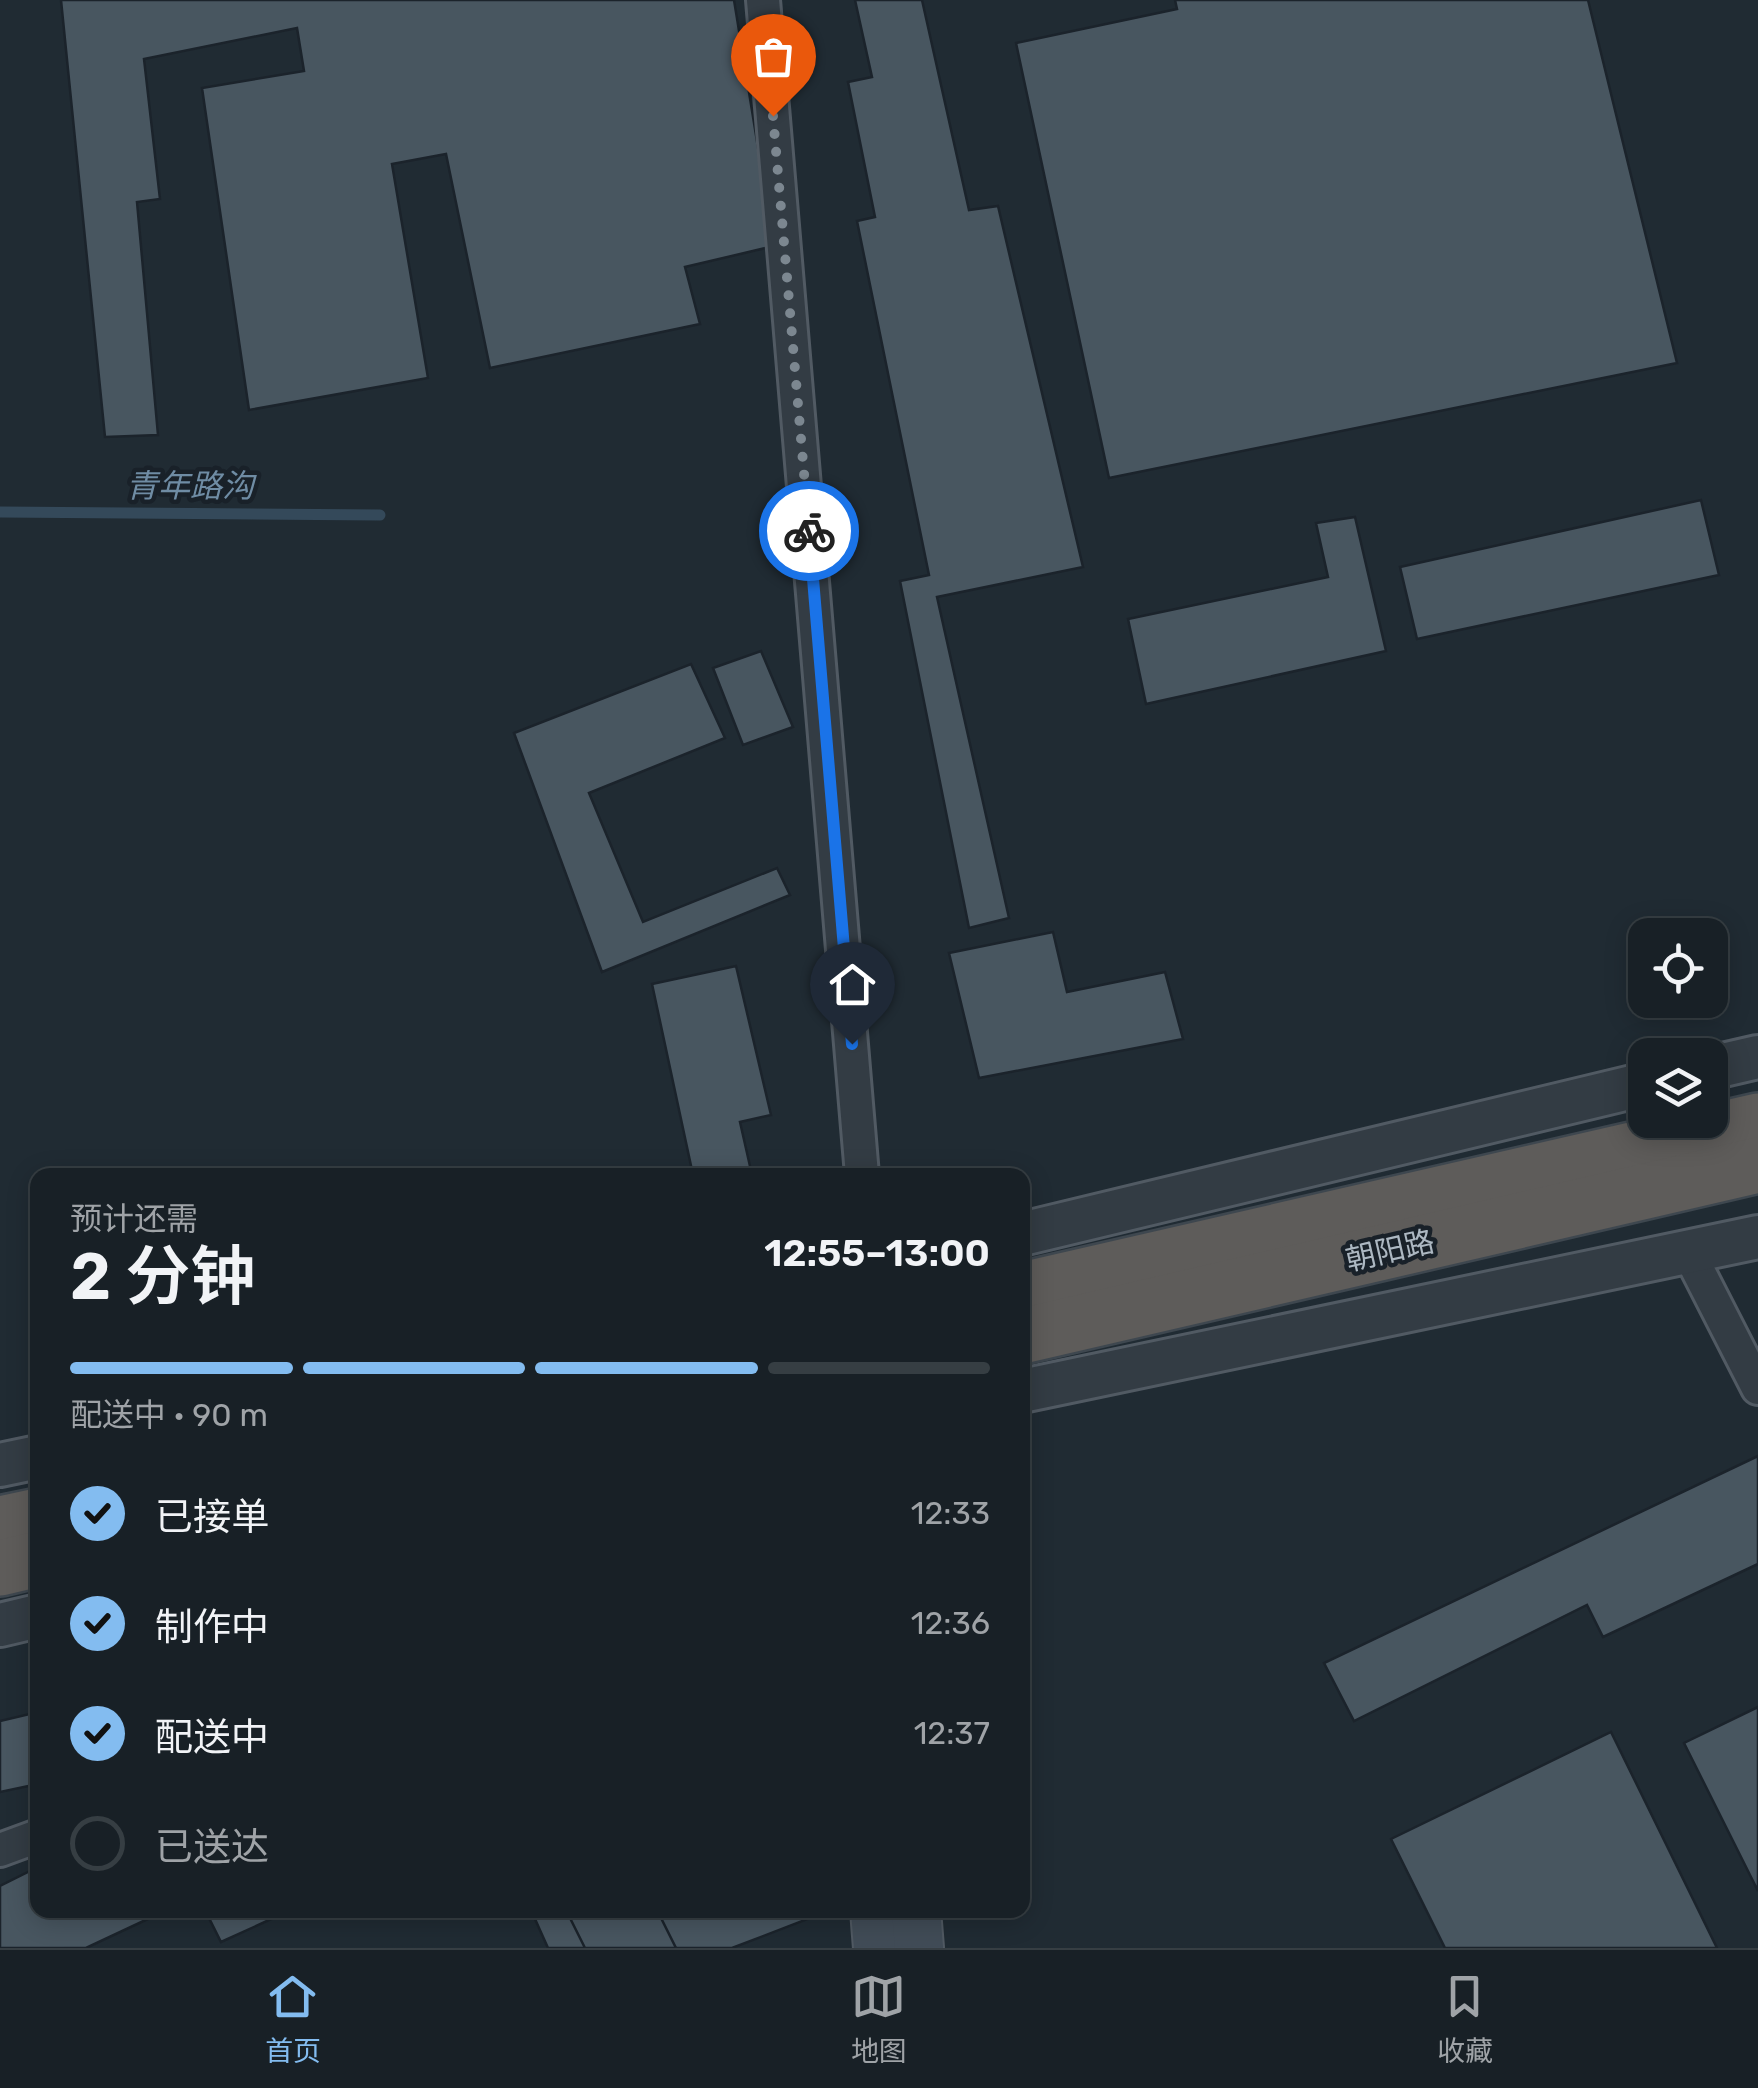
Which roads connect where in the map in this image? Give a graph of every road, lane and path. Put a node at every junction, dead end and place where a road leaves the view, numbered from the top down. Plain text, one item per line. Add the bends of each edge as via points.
1 (763, 0) edge
2 (1758, 1057) edge
3 (1728, 1064) edge
4 (1628, 1088) edge
5 (1758, 1121) edge
6 (1758, 1165) edge
7 (861, 1168) edge
8 (1030, 1232) edge
9 (1758, 1237) edge
10 (1689, 1253) junction
11 (1030, 1288) edge
12 (1030, 1334) edge
13 (1758, 1388) edge
14 (1030, 1389) edge
15 (30, 1458) edge
16 (0, 1465) edge
17 (30, 1518) edge
18 (0, 1524) edge
19 (30, 1561) edge
20 (0, 1568) edge
21 (30, 1618) edge
22 (0, 1625) edge
23 (30, 1839) edge
24 (0, 1850) edge
25 (876, 1918) edge
26 (917, 1918) edge
27 (878, 1948) edge
28 (919, 1948) edge

1 - 7 street
2 - 3 street
4 - 8 street
5 - 11 highway, 朝阳路
6 - 12 highway, 朝阳路
9 - 10 street, 朝阳路
10 - 13 street
10 - 14 street, 朝阳路
15 - 16 street
17 - 18 highway
19 - 20 highway
21 - 22 street
23 - 24 street
25 - 27 main road
26 - 28 main road

